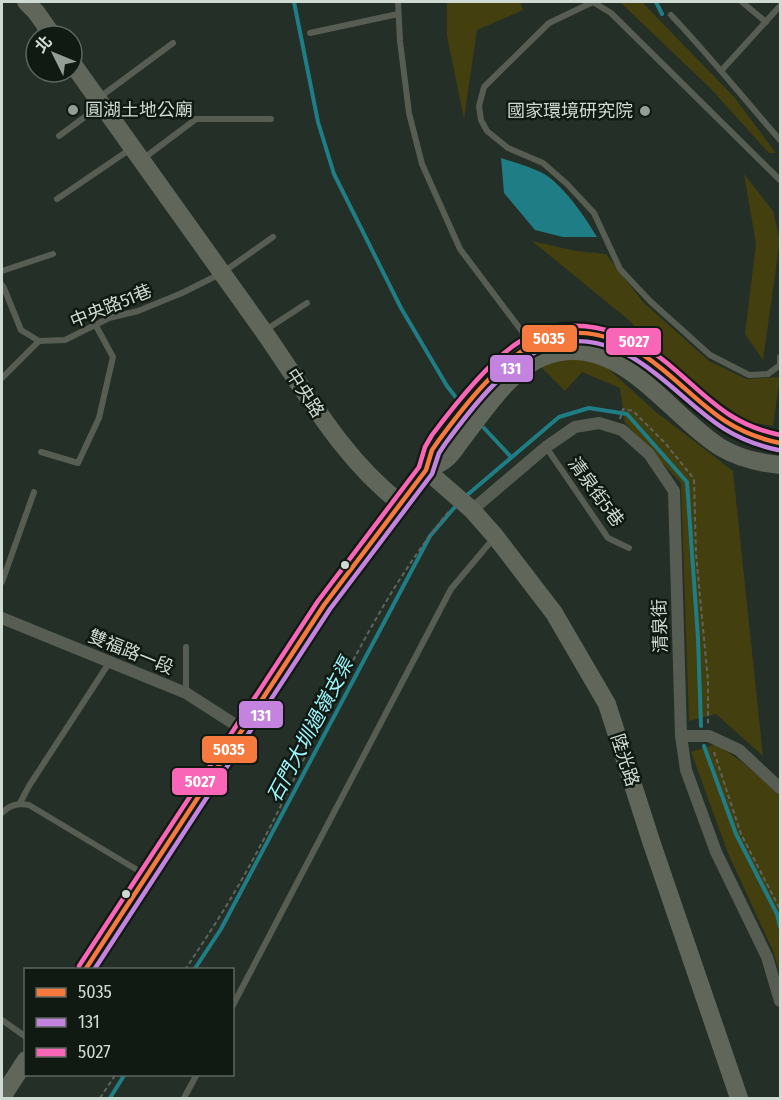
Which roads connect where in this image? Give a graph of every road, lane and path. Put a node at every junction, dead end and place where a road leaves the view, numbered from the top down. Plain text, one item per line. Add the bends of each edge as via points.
1 (398, 2) edge
2 (742, 2) edge
3 (35, 5) edge
4 (780, 6) edge
5 (398, 14) junction
6 (671, 15) dead end
7 (766, 22) junction
8 (46, 24) edge
9 (310, 33) dead end
10 (173, 43) dead end
11 (721, 70) junction
12 (84, 80) edge
13 (99, 102) junction
14 (271, 119) dead end
15 (59, 136) dead end
16 (780, 140) edge
17 (136, 154) junction
18 (780, 180) edge
19 (57, 199) dead end
20 (273, 237) dead end
21 (52, 254) dead end
22 (2, 271) edge
23 (222, 273) junction
24 (2, 285) edge
25 (307, 303) dead end
26 (95, 324) junction
27 (264, 331) junction
28 (39, 341) junction
29 (531, 344) junction
30 (780, 357) edge
31 (780, 365) edge
32 (2, 378) edge
33 (621, 417) dead end
34 (780, 443) edge
35 (546, 447) junction
36 (41, 452) dead end
37 (780, 465) edge
38 (426, 470) junction
39 (34, 492) dead end
40 (400, 503) junction
41 (466, 504) junction
42 (495, 536) junction
43 (629, 548) dead end
44 (2, 582) edge
45 (2, 618) edge
46 (186, 647) dead end
47 (109, 663) junction
48 (186, 693) junction
49 (242, 729) junction
50 (681, 736) junction
51 (709, 736) junction
52 (780, 788) edge
53 (20, 803) junction
54 (2, 813) edge
55 (147, 876) junction
56 (780, 909) edge
57 (86, 968) edge
58 (186, 968) edge
59 (780, 1001) edge
60 (234, 1003) edge
61 (2, 1020) edge
62 (24, 1036) edge
63 (24, 1063) edge
64 (115, 1076) edge
65 (196, 1076) edge
66 (2, 1097) edge
67 (100, 1098) edge
68 (184, 1098) edge
69 (739, 1098) edge

1 - 5 lane
2 - 7 lane
3 - 8 main road
4 - 7 lane
5 - 9 lane
5 - 29 lane via 409,113 422,164 460,249
6 - 11 lane
7 - 11 lane
10 - 13 lane
11 - 16 lane
12 - 13 main road, 中央路
13 - 15 lane
13 - 17 main road, 中央路
14 - 17 lane via 196,119
17 - 19 lane
17 - 23 main road, 中央路
18 - 31 lane via 611,13 592,2 549,23 484,87 479,106 487,131 508,148 543,163 567,184 594,213 620,269 650,301 710,355 749,375 768,374
20 - 23 lane
21 - 22 lane
23 - 26 lane, 中央路51巷 via 138,311
23 - 27 main road, 中央路
24 - 28 lane via 21,330
25 - 27 lane
26 - 28 lane, 中央路51巷 via 65,340
26 - 36 lane via 113,357 99,418 78,463
27 - 40 main road, 中央路 via 345,450 380,488
28 - 32 lane
29 - 34 main road via 551,336 581,334 621,342 723,422 748,435
29 - 38 main road via 498,368 432,450
30 - 31 lane
33 - 51 path via 623,409 633,411 694,479
35 - 41 street, 清泉街
35 - 43 lane, 清泉街5巷 via 608,538
35 - 50 street, 清泉街 via 575,427 599,423 622,430 649,454 674,491
37 - 38 main road via 759,462 722,448 632,372 605,358 577,351 542,357 528,365 495,398 446,459
38 - 40 main road
38 - 41 main road, 陸光路
39 - 44 lane
40 - 49 main road via 324,605
41 - 42 main road, 陸光路
41 - 58 path via 428,536 359,650 241,881
42 - 60 lane via 451,589
42 - 69 main road, 陸光路 via 554,613 607,704
45 - 47 street, 雙福路一段
46 - 48 lane
47 - 48 street, 雙福路一段
47 - 53 lane
48 - 49 street, 雙福路一段
49 - 55 main road
50 - 51 street
50 - 59 street, 清泉街 via 686,770 716,852 767,957
51 - 52 street via 739,750
51 - 56 path via 741,834
53 - 54 lane via 8,806
53 - 55 lane
55 - 57 main road
61 - 62 lane
63 - 66 main road
64 - 67 path
65 - 68 lane

